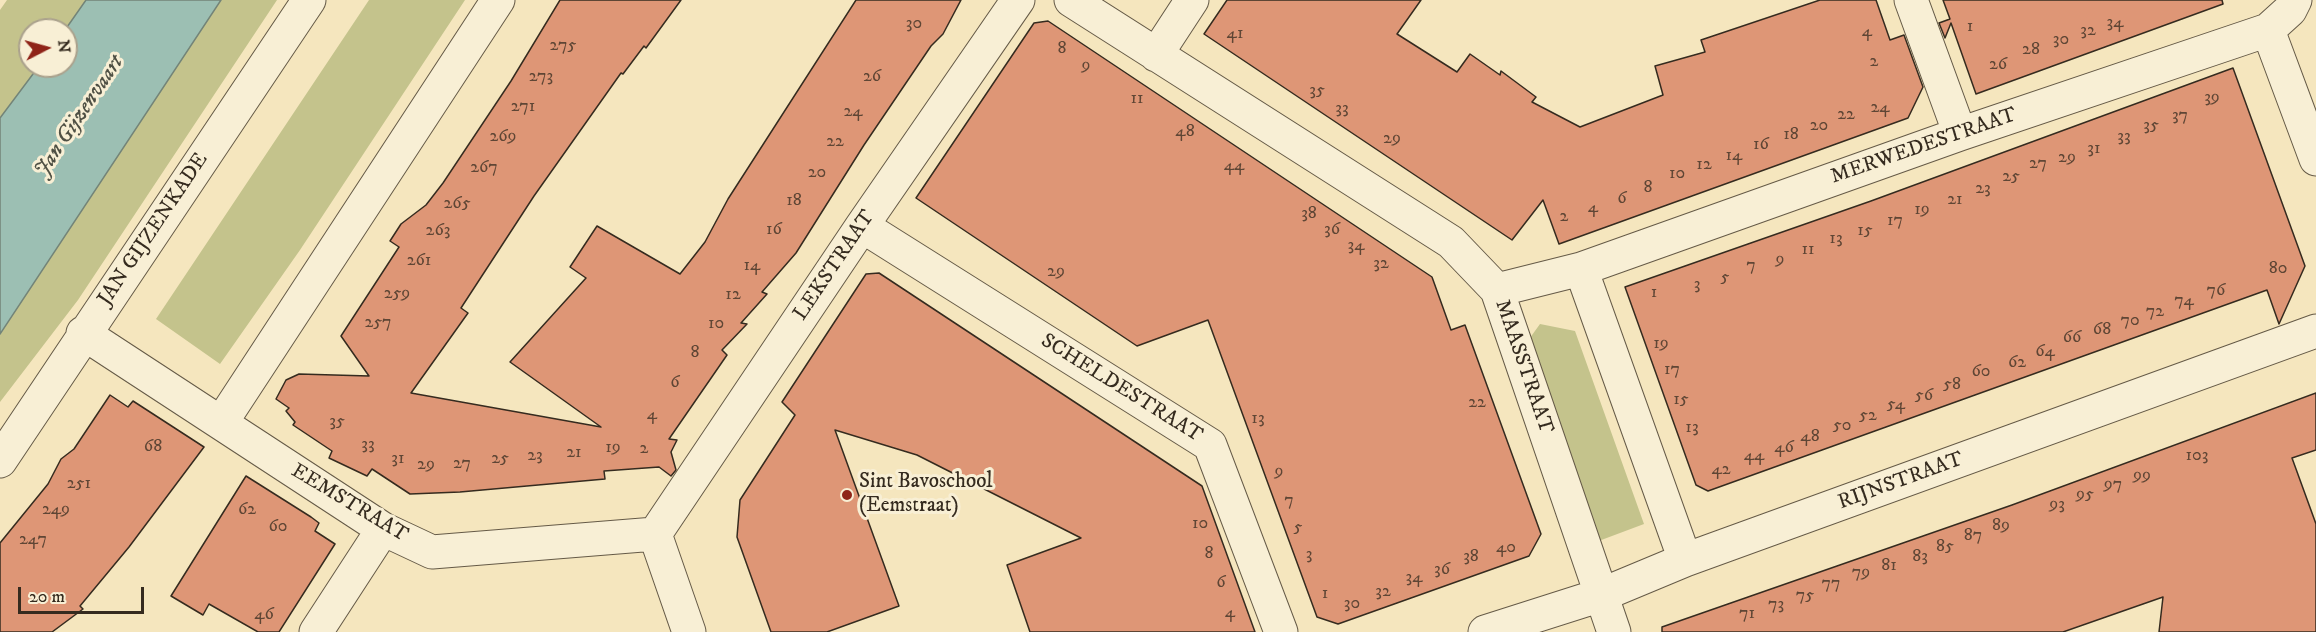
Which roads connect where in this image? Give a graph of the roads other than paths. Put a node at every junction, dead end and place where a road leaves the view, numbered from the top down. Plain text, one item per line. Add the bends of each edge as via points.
1 (309, 0) edge
2 (498, 0) edge
3 (1018, 0) edge
4 (1071, 0) edge
5 (1192, 0) edge
6 (1911, 0) edge
7 (2295, 0) edge
8 (2268, 30) junction
9 (1156, 55) junction
10 (1960, 134) junction
11 (2316, 159) edge
12 (862, 226) junction
13 (1581, 269) junction
14 (1497, 290) junction
15 (2316, 331) edge
16 (83, 333) junction
17 (221, 423) junction
18 (0, 461) edge
19 (382, 529) junction
20 (655, 534) junction
21 (1685, 560) junction
22 (1601, 595) junction
23 (316, 632) edge
24 (689, 632) edge
25 (1281, 632) edge
26 (1485, 632) edge
27 (1614, 632) edge

1 - 16 street, JAN GIJZENKADE
2 - 17 street
3 - 12 street, LEKSTRAAT
4 - 9 street
5 - 9 street
6 - 10 street
7 - 8 street
8 - 10 street, MERWEDESTRAAT
8 - 11 street
9 - 14 street, MAASSTRAAT via 1451,242
10 - 13 street, MERWEDESTRAAT
12 - 20 street, LEKSTRAAT
12 - 25 street, SCHELDESTRAAT via 1210,445
13 - 14 street, MERWEDESTRAAT
13 - 21 street
14 - 22 street, MAASSTRAAT
15 - 21 street, RIJNSTRAAT
16 - 17 street, EEMSTRAAT
16 - 18 street, JAN GIJZENKADE
17 - 19 street, EEMSTRAAT
19 - 20 street, EEMSTRAAT via 432,552
19 - 23 street
20 - 24 street
21 - 22 street, RIJNSTRAAT
22 - 26 street, RIJNSTRAAT
22 - 27 street, MAASSTRAAT

